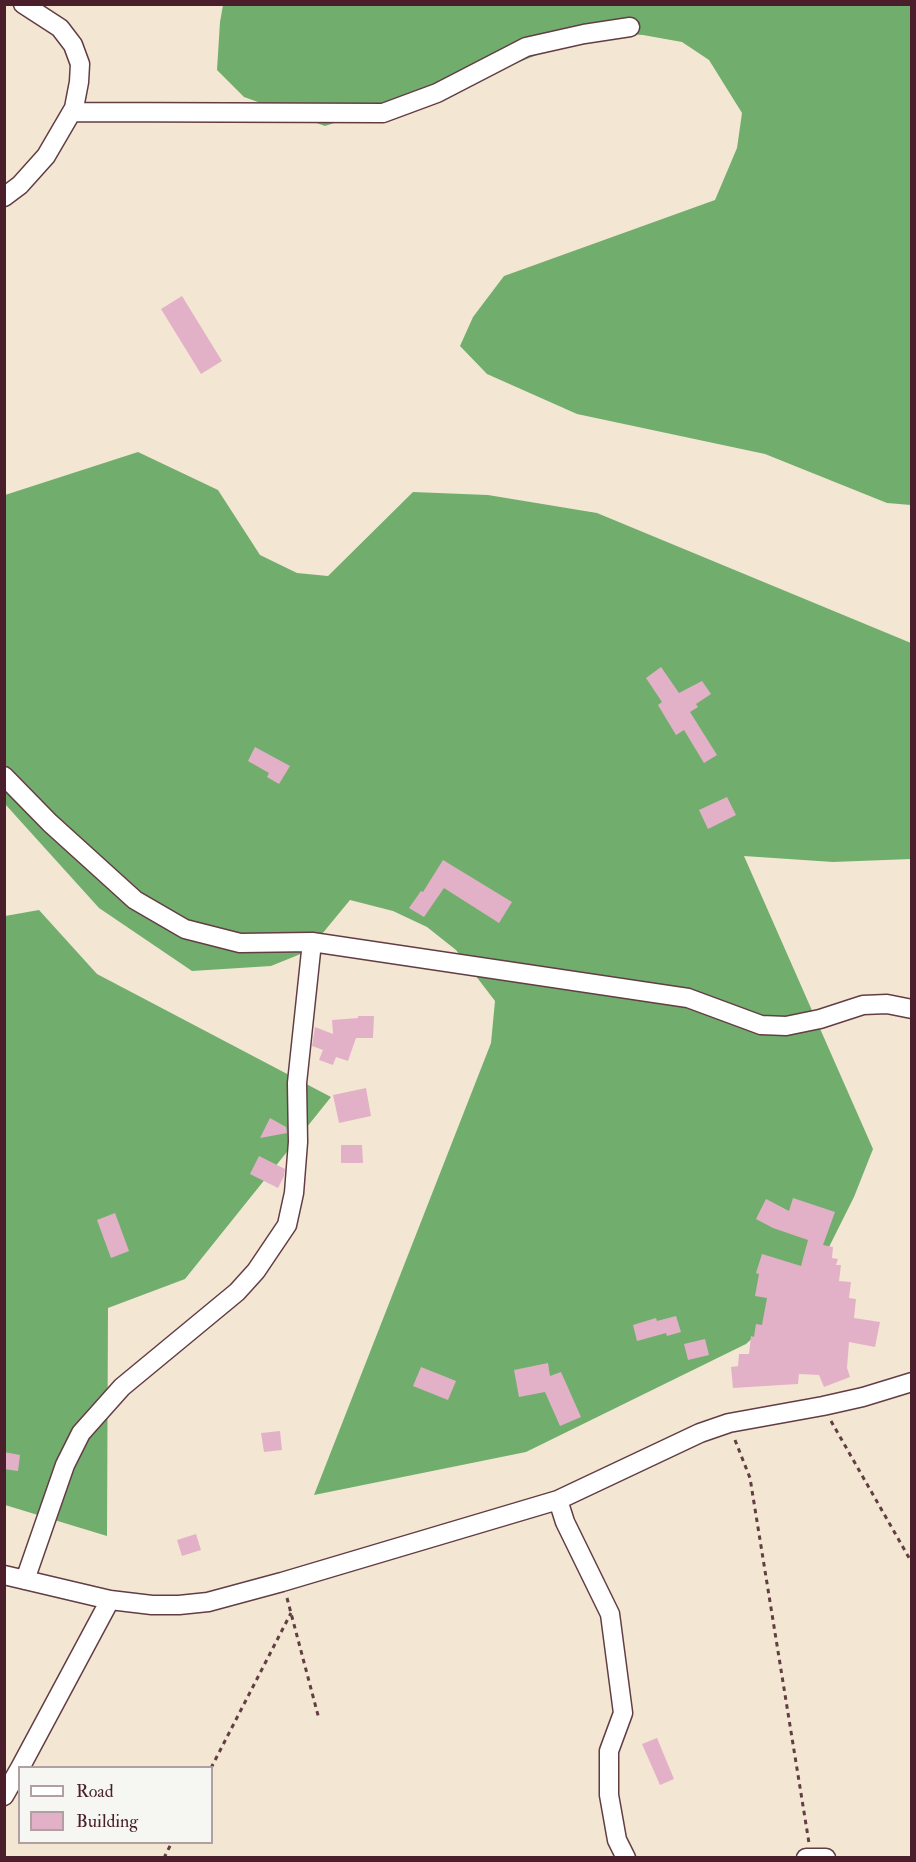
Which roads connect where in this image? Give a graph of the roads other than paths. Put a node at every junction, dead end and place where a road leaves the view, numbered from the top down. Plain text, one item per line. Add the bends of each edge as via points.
1 (23, 4) edge
2 (630, 27) dead end
3 (72, 112) junction
4 (4, 197) edge
5 (4, 776) edge
6 (312, 942) junction
7 (912, 1009) edge
8 (912, 1382) edge
9 (558, 1500) junction
10 (4, 1575) edge
11 (25, 1580) junction
12 (110, 1600) junction
13 (21, 1766) edge
14 (18, 1772) edge
15 (4, 1796) edge
16 (626, 1857) edge

1 - 3 street via 60,28 73,45 80,64
2 - 3 street via 526,47 437,93 383,113
3 - 4 street via 46,156
5 - 6 street via 110,879 135,900 185,929 240,943
6 - 7 street via 688,998 761,1025 786,1026 863,1005
6 - 11 street via 297,1083 295,1183 287,1225 237,1292 122,1387 81,1433 65,1465
8 - 9 street via 823,1406 729,1423
9 - 12 street via 208,1602 152,1605
9 - 16 street via 610,1614 623,1713 609,1751 609,1795 617,1840
10 - 11 street
11 - 12 street
12 - 13 street
14 - 15 street

